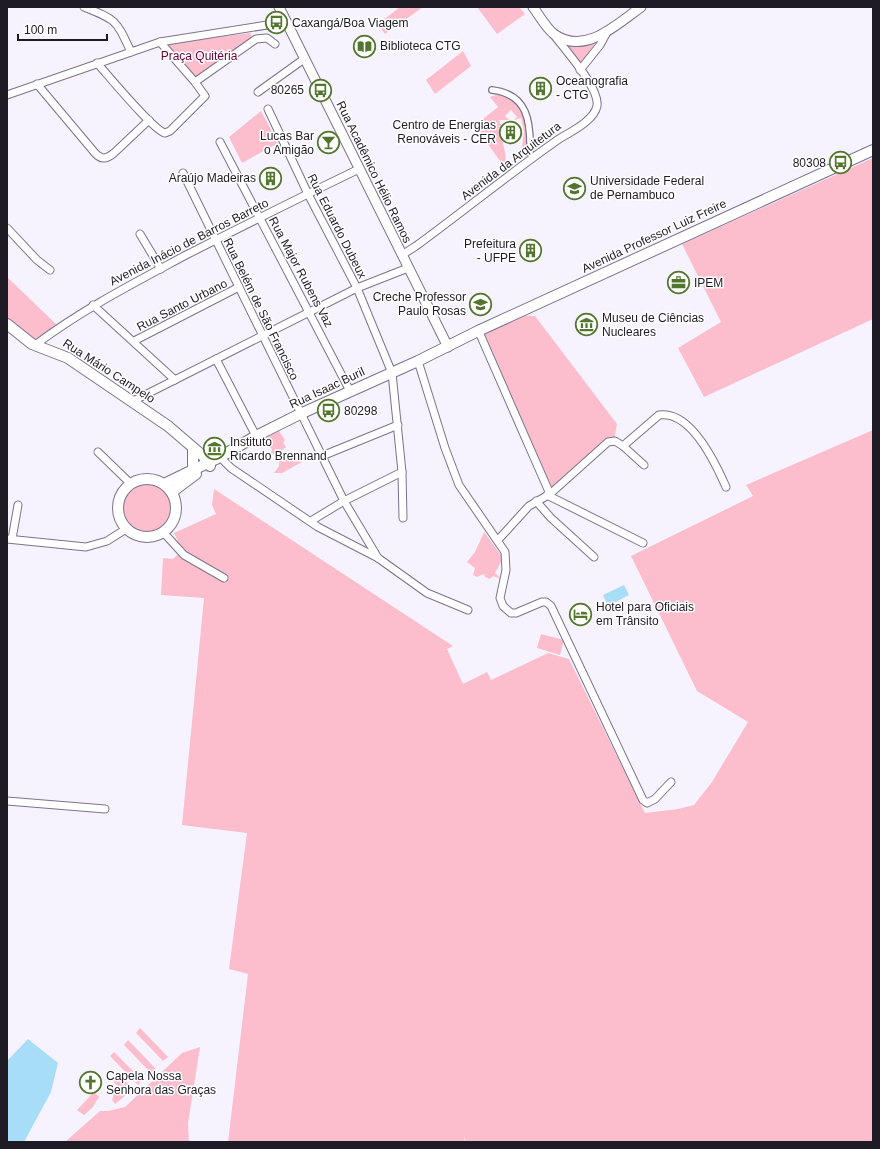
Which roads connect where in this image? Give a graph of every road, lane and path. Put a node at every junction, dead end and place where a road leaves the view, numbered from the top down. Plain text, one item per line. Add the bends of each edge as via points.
1 (84, 7) edge
2 (279, 7) edge
3 (533, 7) edge
4 (640, 7) edge
5 (286, 22) junction
6 (607, 32) junction
7 (553, 33) junction
8 (160, 42) junction
9 (275, 44) dead end
10 (132, 52) junction
11 (304, 59) junction
12 (97, 63) junction
13 (580, 70) junction
14 (195, 82) junction
15 (37, 84) junction
16 (492, 90) dead end
17 (258, 92) dead end
18 (7, 95) edge
19 (268, 109) dead end
20 (149, 120) junction
21 (220, 142) dead end
22 (873, 150) edge
23 (530, 153) dead end
24 (359, 169) junction
25 (183, 174) dead end
26 (308, 194) junction
27 (260, 218) junction
28 (7, 228) edge
29 (140, 234) dead end
30 (215, 240) junction
31 (402, 255) junction
32 (408, 268) junction
33 (160, 269) junction
34 (50, 270) dead end
35 (239, 288) junction
36 (357, 288) junction
37 (93, 305) junction
38 (310, 312) junction
39 (7, 324) edge
40 (478, 332) junction
41 (263, 335) junction
42 (134, 341) junction
43 (35, 345) junction
44 (448, 347) junction
45 (216, 359) junction
46 (418, 361) junction
47 (392, 373) junction
48 (175, 380) junction
49 (350, 391) junction
50 (133, 401) junction
51 (300, 414) junction
52 (398, 425) junction
53 (256, 436) junction
54 (623, 446) junction
55 (193, 448) junction
56 (98, 452) dead end
57 (322, 456) junction
58 (220, 457) junction
59 (209, 464) junction
60 (644, 465) dead end
61 (193, 469) junction
62 (402, 472) junction
63 (131, 484) junction
64 (164, 484) junction
65 (726, 488) dead end
66 (172, 492) junction
67 (549, 494) junction
68 (344, 501) junction
69 (536, 501) junction
70 (18, 506) dead end
71 (403, 518) dead end
72 (311, 522) junction
73 (126, 529) junction
74 (163, 532) junction
75 (9, 539) edge
76 (498, 540) junction
77 (643, 543) dead end
78 (594, 557) dead end
79 (378, 558) junction
80 (224, 578) dead end
81 (468, 610) dead end
82 (671, 782) dead end
83 (7, 800) edge
84 (106, 809) dead end

1 - 10 street via 114,21
2 - 5 street, Rua Acadêmico Hélio Ramos
3 - 7 street, Avenida da Arquitetura
4 - 6 street
5 - 8 street
5 - 11 street, Rua Acadêmico Hélio Ramos
6 - 7 street via 575,42
6 - 13 street
7 - 13 street, Avenida da Arquitetura
8 - 10 street
8 - 14 street
9 - 14 street via 267,38 256,39
10 - 12 street
11 - 17 street
11 - 24 street, Rua Acadêmico Hélio Ramos
12 - 15 street
12 - 20 street
13 - 31 street, Avenida da Arquitetura via 596,96 597,105 591,116
14 - 20 street via 205,96 170,131 161,132
15 - 18 street
15 - 20 street via 95,153 103,158 114,154
16 - 23 street via 511,94 523,108 528,120
19 - 26 street, Rua Eduardo Dubeux
21 - 27 street, Rua Major Rubens Vaz
22 - 40 main road, Avenida Professor Luiz Freire
24 - 26 street, Avenida Inácio de Barros Barreto
24 - 31 street, Rua Acadêmico Hélio Ramos
25 - 30 street, Rua Belém de São Francisco
26 - 27 street, Avenida Inácio de Barros Barreto
26 - 36 street, Rua Eduardo Dubeux
27 - 30 street, Avenida Inácio de Barros Barreto
27 - 38 street, Rua Major Rubens Vaz
28 - 34 street
29 - 33 street
30 - 33 street, Avenida Inácio de Barros Barreto
30 - 35 street, Rua Belém de São Francisco
31 - 32 street, Rua Acadêmico Hélio Ramos
32 - 36 street
32 - 44 street, Rua Acadêmico Hélio Ramos
33 - 37 street, Avenida Inácio de Barros Barreto
35 - 41 street, Rua Belém de São Francisco
35 - 42 street, Rua Santo Urbano
36 - 38 street
36 - 47 street, Rua Eduardo Dubeux
37 - 42 street
37 - 43 street, Avenida Inácio de Barros Barreto
38 - 41 street
38 - 49 street, Rua Major Rubens Vaz
39 - 43 main road, Rua Mário Campelo
40 - 44 main road, Avenida Professor Luiz Freire
40 - 67 street
41 - 45 street
41 - 51 street, Rua Belém de São Francisco
42 - 48 street
43 - 50 main road, Rua Mário Campelo via 68,358
44 - 46 main road, Rua Isaac Buril
45 - 48 street
45 - 53 street
46 - 47 main road, Rua Isaac Buril
46 - 76 street via 459,486
47 - 49 main road, Rua Isaac Buril
47 - 52 street, Rua Eduardo Dubeux
48 - 50 street
49 - 51 main road, Rua Isaac Buril
50 - 55 main road, Rua Mário Campelo via 175,431
51 - 53 main road, Rua Isaac Buril
51 - 57 street, Rua Belém de São Francisco
52 - 57 street
52 - 62 street, Rua Eduardo Dubeux
53 - 58 main road, Rua Isaac Buril
54 - 60 street
54 - 65 street via 653,418 664,414 671,416 690,428 702,442
54 - 67 street via 608,442
55 - 59 main road, Rua Mário Campelo
55 - 61 main road
56 - 63 street
57 - 68 street, Rua Belém de São Francisco
58 - 59 main road, Rua Isaac Buril
58 - 72 street via 237,472
59 - 61 main road, Rua Isaac Buril
59 - 66 main road, Rua Isaac Buril
61 - 64 main road, Rua Isaac Buril
62 - 68 street
62 - 71 street, Rua Eduardo Dubeux
63 - 64 main road via 147,479
63 - 73 main road via 120,497 118,508 120,519
64 - 66 main road
66 - 74 main road via 176,514
67 - 69 street
67 - 77 street
68 - 72 street
68 - 79 street, Rua Belém de São Francisco
69 - 76 street via 520,514
69 - 78 street
70 - 75 street
72 - 79 street, Rua Belém de São Francisco
73 - 74 main road via 141,537 153,537
73 - 75 street via 107,541 86,546
74 - 80 street via 184,555
76 - 82 street via 506,558 500,598 503,606 516,613 542,602 551,606 643,800 647,803 652,801
79 - 81 street, Rua Belém de São Francisco via 427,594
83 - 84 street

